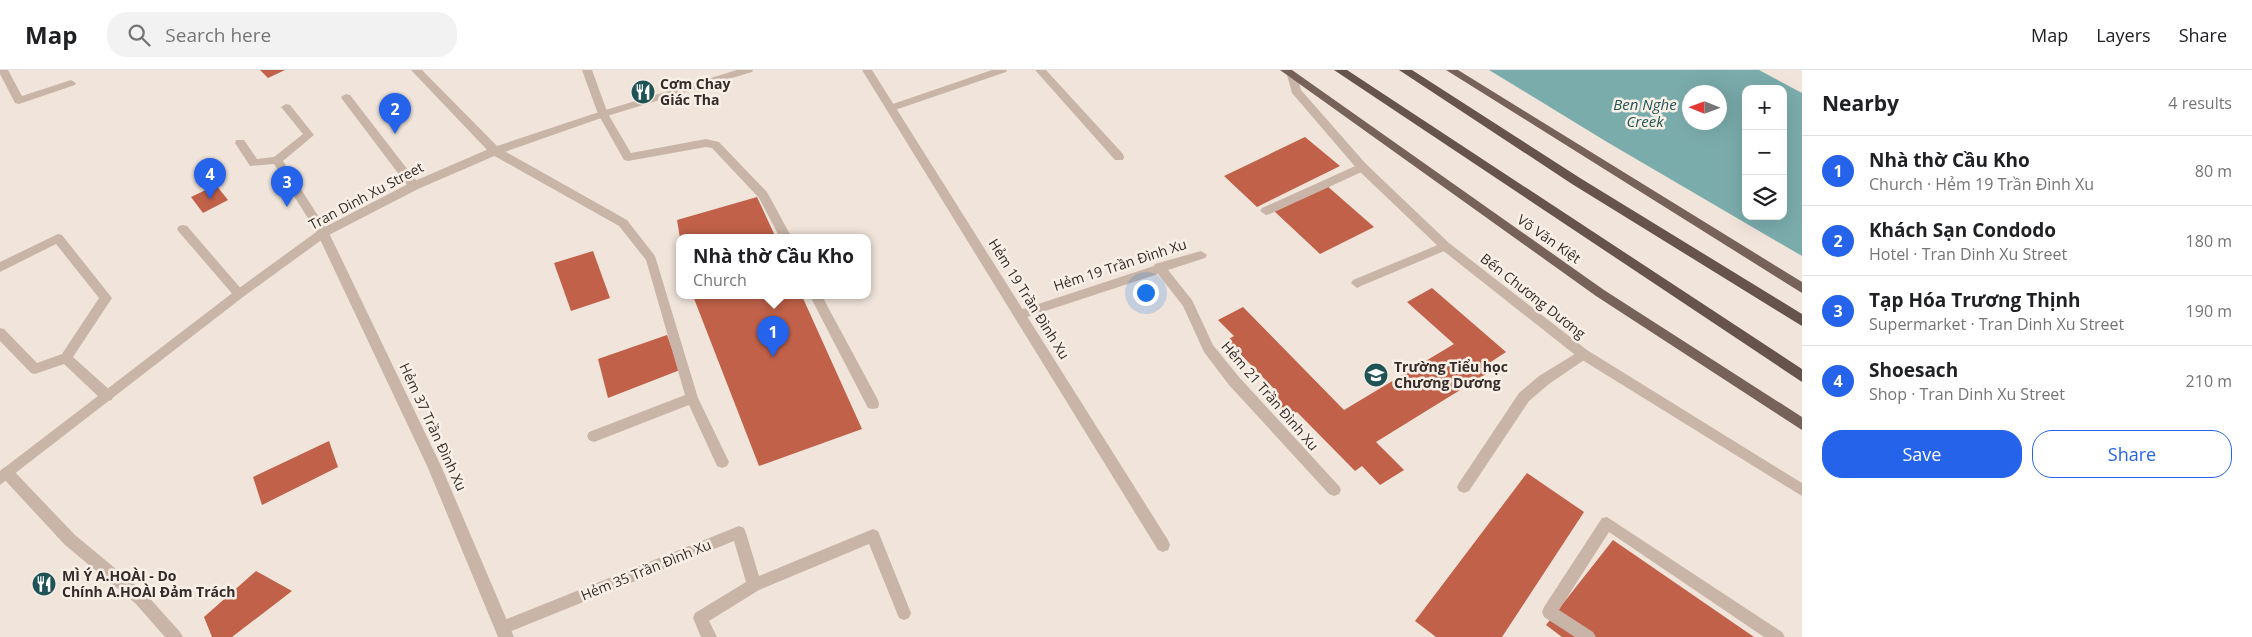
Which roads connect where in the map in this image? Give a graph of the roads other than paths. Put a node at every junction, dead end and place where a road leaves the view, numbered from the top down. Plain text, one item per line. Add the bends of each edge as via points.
1 (3, 70) edge
2 (416, 70) edge
3 (587, 70) edge
4 (748, 70) edge
5 (868, 70) edge
6 (1002, 70) edge
7 (1040, 70) edge
8 (1339, 70) edge
9 (1404, 70) edge
10 (1451, 70) edge
11 (1288, 72) edge
12 (71, 82) dead end
13 (346, 97) dead end
14 (286, 107) dead end
15 (891, 108) junction
16 (603, 114) junction
17 (240, 143) dead end
18 (495, 151) junction
19 (1119, 158) dead end
20 (277, 160) junction
21 (1362, 167) junction
22 (414, 186) junction
23 (1266, 211) dead end
24 (183, 229) dead end
25 (323, 233) junction
26 (784, 234) edge
27 (1445, 246) junction
28 (1201, 255) dead end
29 (0, 267) edge
30 (1159, 267) junction
31 (1357, 283) dead end
32 (1802, 288) edge
33 (239, 294) junction
34 (818, 299) edge
35 (1021, 314) junction
36 (1802, 321) edge
37 (0, 333) edge
38 (1583, 354) junction
39 (66, 358) junction
40 (1802, 376) edge
41 (107, 396) junction
42 (692, 398) junction
43 (872, 404) dead end
44 (1802, 424) edge
45 (594, 436) dead end
46 (722, 462) dead end
47 (4, 476) edge
48 (1464, 487) dead end
49 (1334, 490) dead end
50 (1802, 490) edge
51 (1163, 545) dead end
52 (754, 585) junction
53 (904, 613) dead end
54 (504, 633) edge
55 (175, 637) edge
56 (709, 637) edge
57 (1588, 637) edge
58 (1777, 637) edge

1 - 12 street via 19,101
2 - 18 street
3 - 16 street
4 - 16 street, Tran Dinh Xu Street
5 - 15 street, Hẻm 19 Trần Ðình Xu
6 - 15 street
7 - 19 street
8 - 40 highway, Võ Văn Kiệt
9 - 36 highway
10 - 32 main road
11 - 21 street, Bến Chương Dương via 1296,91
11 - 44 main road, Võ Văn Kiệt via 1600,293
13 - 22 street
14 - 20 street via 309,135
15 - 35 street, Hẻm 19 Trần Ðình Xu
16 - 18 street, Tran Dinh Xu Street
16 - 26 street via 628,157 706,143 715,145 764,195
17 - 20 street via 254,163
18 - 22 street, Tran Dinh Xu Street
18 - 42 street via 623,223 651,260
20 - 25 street, Hẻm 37 Trần Ðình Xu
21 - 23 street
21 - 27 street, Bến Chương Dương
22 - 25 street, Tran Dinh Xu Street
24 - 33 street
25 - 33 street, Tran Dinh Xu Street
25 - 54 street, Hẻm 37 Trần Ðình Xu via 435,468
27 - 31 street
27 - 38 street, Bến Chương Dương
28 - 30 street, Hẻm 19 Trần Đình Xu
29 - 39 street via 58,238 106,298
30 - 35 street, Hẻm 19 Trần Đình Xu
30 - 49 street, Hẻm 21 Trần Đình Xu via 1188,303 1208,348
33 - 41 street, Tran Dinh Xu Street
34 - 43 street
35 - 51 street, Hẻm 19 Trần Ðình Xu
37 - 39 street via 36,368
38 - 48 street via 1524,397
38 - 50 street, Bến Chương Dương
39 - 41 street
41 - 47 street, Tran Dinh Xu Street
42 - 45 street
42 - 46 street
47 - 55 street via 70,540 140,598
52 - 53 street via 873,536
52 - 54 street, Hẻm 35 Trần Đình Xu via 739,533
52 - 56 street via 700,618
57 - 58 street via 1549,612 1607,523

